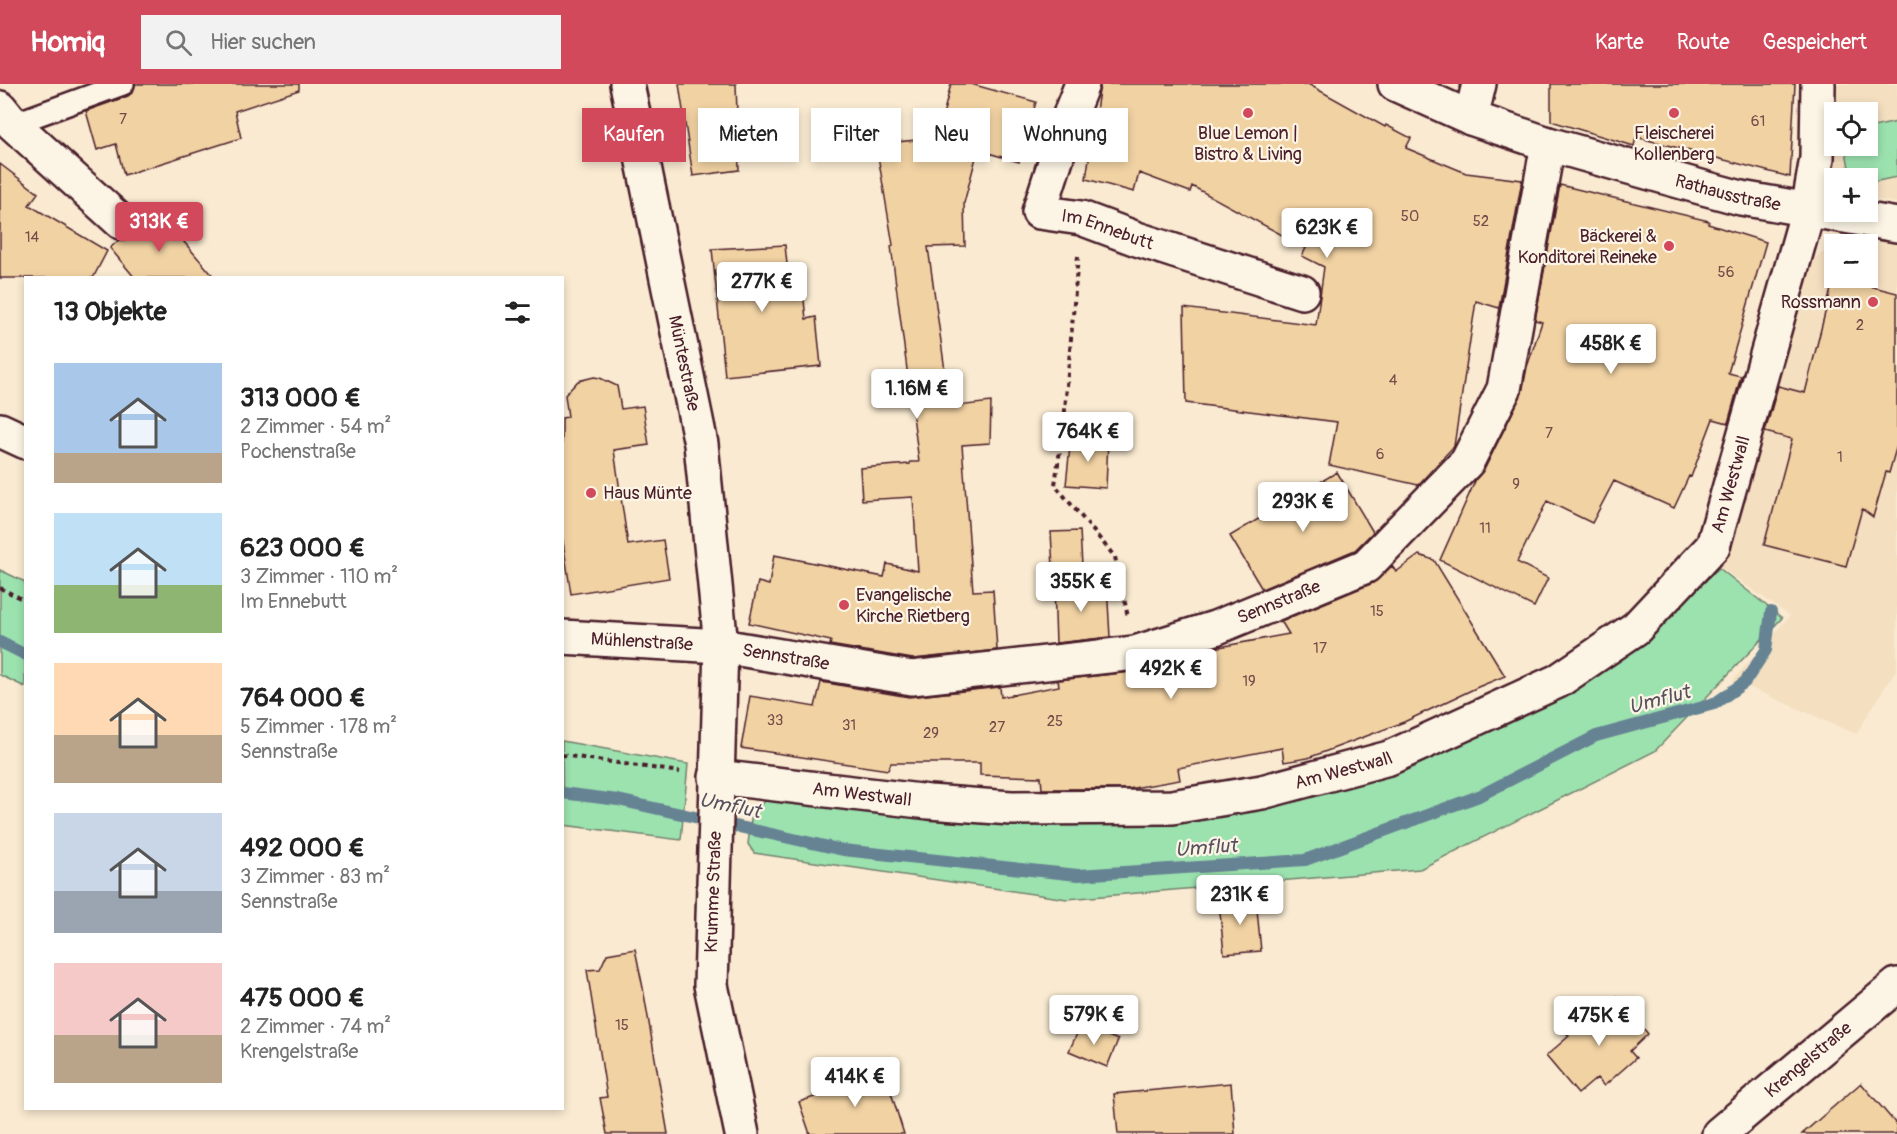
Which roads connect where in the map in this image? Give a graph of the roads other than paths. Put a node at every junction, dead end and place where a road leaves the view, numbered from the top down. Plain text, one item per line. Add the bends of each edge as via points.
1 (123, 84) edge
2 (627, 84) edge
3 (1082, 84) edge
4 (1395, 84) edge
5 (1479, 84) edge
6 (1818, 84) edge
7 (6, 116) edge
8 (1471, 118) junction
9 (1548, 144) junction
10 (1808, 210) junction
11 (121, 222) dead end
12 (1897, 225) edge
13 (1302, 292) dead end
14 (0, 430) edge
15 (24, 441) edge
16 (564, 637) edge
17 (721, 646) junction
18 (716, 791) junction
19 (1897, 986) edge
20 (742, 1134) edge
21 (1719, 1134) edge

1 - 7 lane
2 - 17 street, Müntestraße via 702,444
3 - 13 street, Im Ennebutt via 1039,212 1081,218
4 - 8 street, Rathausstraße
5 - 8 street
6 - 10 street, Am Westwall via 1817,158
7 - 11 street
8 - 9 street, Rathausstraße
9 - 10 street, Rathausstraße via 1741,198
9 - 17 street, Sennstraße via 1504,389 1467,462 1366,566 1215,628 1135,653 912,678
10 - 12 street, Rathausstraße
10 - 18 street, Am Westwall via 1713,546 1636,628 1558,681 1389,758 1262,792 1172,807 1011,808
14 - 15 street
16 - 17 street, Mühlenstraße
17 - 18 street, Krumme Straße
18 - 20 street, Krumme Straße via 711,985
19 - 21 street, Krengelstraße

